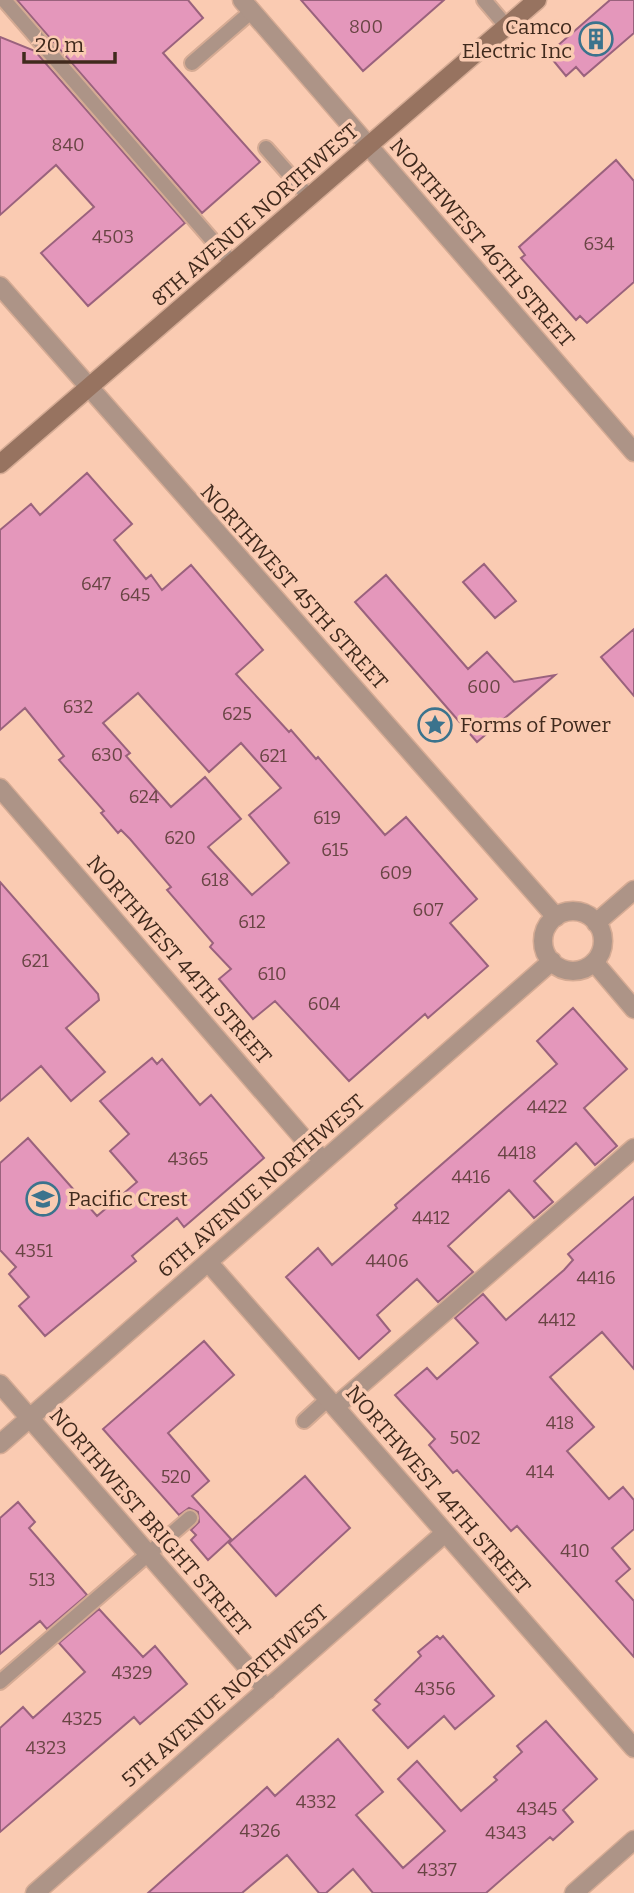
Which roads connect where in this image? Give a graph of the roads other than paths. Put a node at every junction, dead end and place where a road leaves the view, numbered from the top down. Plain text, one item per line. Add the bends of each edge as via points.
1 (4, 0) edge
2 (484, 0) edge
3 (537, 0) edge
4 (247, 6) edge
5 (507, 27) junction
6 (192, 64) dead end
7 (266, 148) dead end
8 (369, 148) junction
9 (310, 198) junction
10 (233, 264) junction
11 (0, 286) edge
12 (88, 388) junction
13 (634, 452) edge
14 (2, 457) edge
15 (0, 788) edge
16 (634, 890) edge
17 (556, 918) junction
18 (596, 923) junction
19 (552, 961) junction
20 (594, 962) junction
21 (634, 1009) edge
22 (634, 1148) edge
23 (323, 1161) junction
24 (208, 1262) junction
25 (0, 1384) edge
26 (331, 1403) junction
27 (29, 1419) junction
28 (304, 1420) dead end
29 (0, 1444) edge
30 (190, 1518) dead end
31 (445, 1533) junction
32 (149, 1554) junction
33 (0, 1682) edge
34 (267, 1690) junction
35 (632, 1741) edge
36 (634, 1840) edge
37 (35, 1893) edge
38 (573, 1893) edge

1 - 10 lane
2 - 5 lane
3 - 5 main road, 8TH AVENUE NORTHWEST
4 - 6 lane
4 - 8 street, NORTHWEST 46TH STREET
5 - 8 main road, 8TH AVENUE NORTHWEST
7 - 9 lane
8 - 9 main road, 8TH AVENUE NORTHWEST
8 - 13 street, NORTHWEST 46TH STREET
9 - 10 main road, 8TH AVENUE NORTHWEST
10 - 12 main road, 8TH AVENUE NORTHWEST
11 - 12 street, NORTHWEST 45TH STREET
12 - 14 main road, 8TH AVENUE NORTHWEST
12 - 17 street, NORTHWEST 45TH STREET
15 - 23 street, NORTHWEST 44TH STREET
16 - 18 street
17 - 18 street via 577,911
17 - 19 street via 544,939
18 - 20 street via 603,939
19 - 20 street via 572,971
19 - 23 street, 6TH AVENUE NORTHWEST
20 - 21 street
22 - 26 street
23 - 24 street, 6TH AVENUE NORTHWEST
24 - 26 street, NORTHWEST 44TH STREET
24 - 27 street, 6TH AVENUE NORTHWEST
25 - 27 street, NORTHWEST BRIGHT STREET
26 - 28 lane
26 - 31 street, NORTHWEST 44TH STREET
27 - 29 street, 6TH AVENUE NORTHWEST
27 - 32 street, NORTHWEST BRIGHT STREET
30 - 32 lane
31 - 34 street, 5TH AVENUE NORTHWEST
31 - 35 street, NORTHWEST 44TH STREET
32 - 33 lane
32 - 34 street, NORTHWEST BRIGHT STREET
34 - 37 street, 5TH AVENUE NORTHWEST
36 - 38 street

